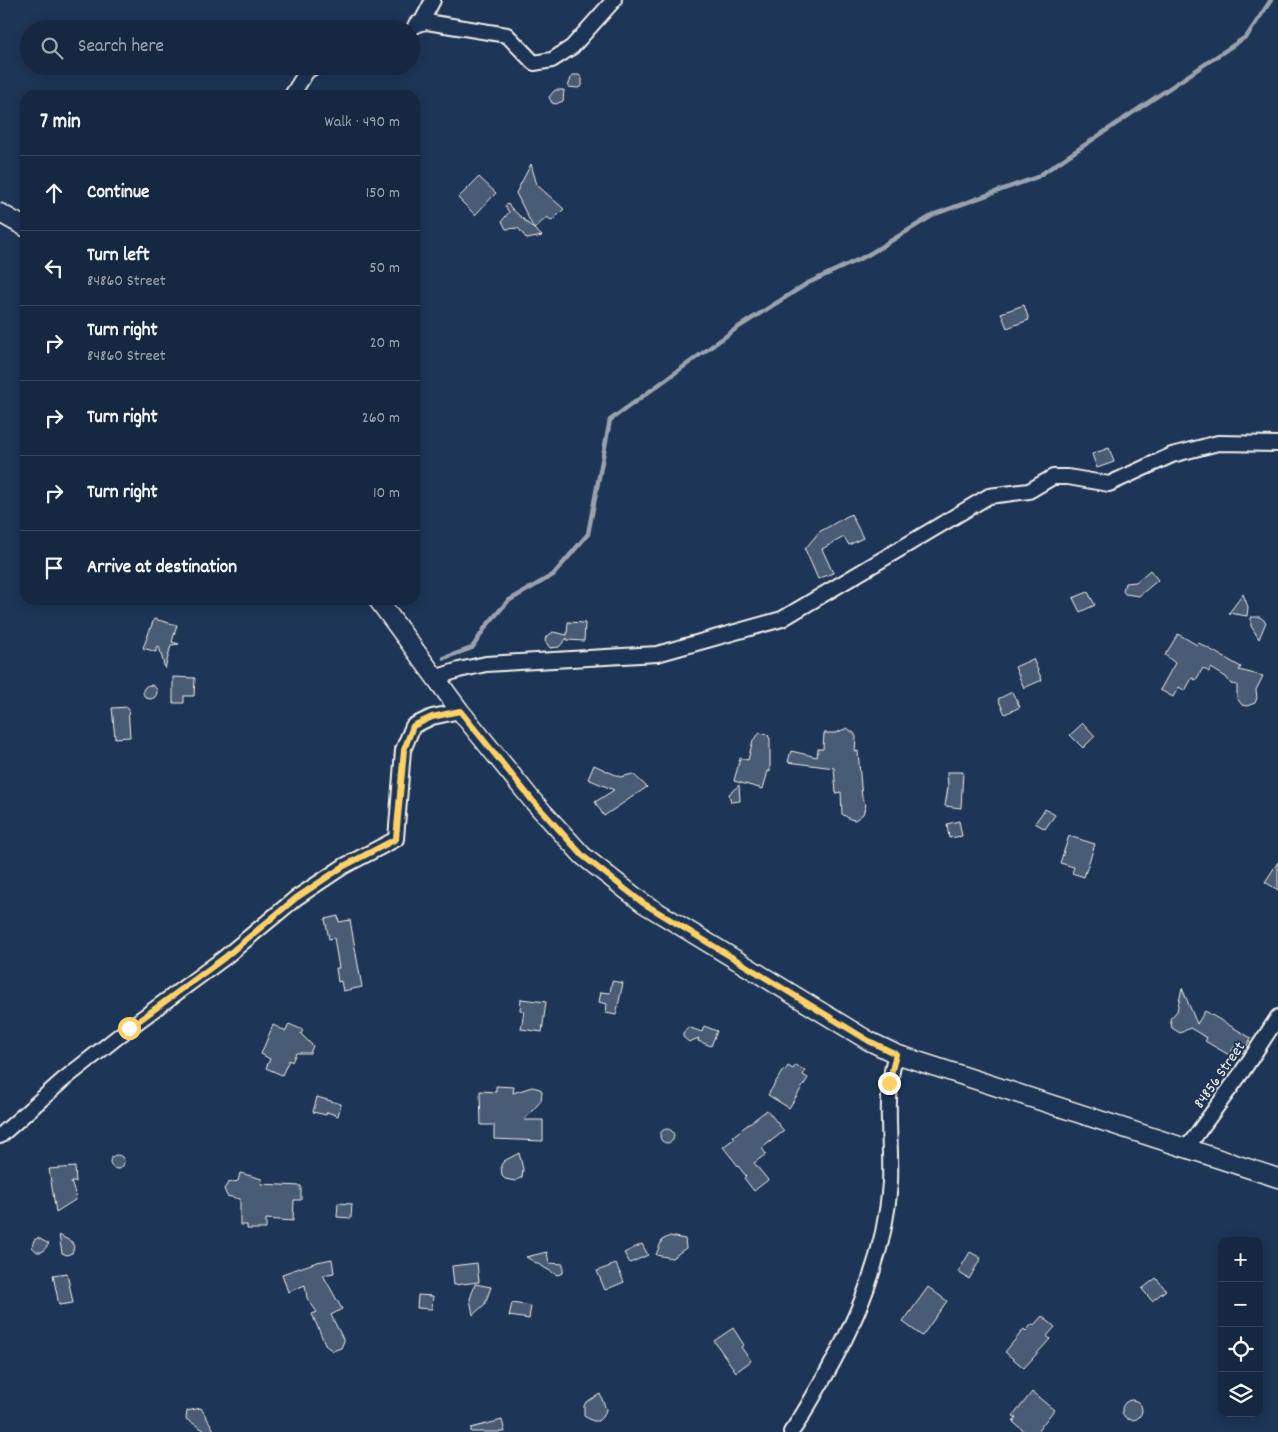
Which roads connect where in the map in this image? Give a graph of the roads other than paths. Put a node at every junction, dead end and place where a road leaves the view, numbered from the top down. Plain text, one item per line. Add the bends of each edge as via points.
1 (433, 0) edge
2 (614, 0) edge
3 (420, 22) edge
4 (420, 25) edge
5 (304, 75) edge
6 (295, 90) edge
7 (0, 214) edge
8 (20, 224) edge
9 (1278, 444) edge
10 (382, 605) edge
11 (435, 678) junction
12 (460, 711) junction
13 (1278, 1017) edge
14 (896, 1054) junction
15 (0, 1136) edge
16 (1186, 1149) junction
17 (1278, 1178) edge
18 (792, 1432) edge

1 - 3 street
2 - 4 street via 572,47 552,60 534,63 507,35 428,22
5 - 6 street
7 - 8 street
9 - 11 street via 1218,443 1172,455 1109,484 1053,477 1029,491 989,496 782,619 657,654 486,664
10 - 11 street
11 - 12 street
12 - 14 street via 532,800 583,856 643,903 869,1041
12 - 15 street via 432,717 413,726 404,750 396,839 344,866 296,898 224,958 63,1080
13 - 16 street, 84856 Street
14 - 16 street
14 - 18 street via 889,1083 890,1180 887,1212 876,1265 842,1348
16 - 17 street

